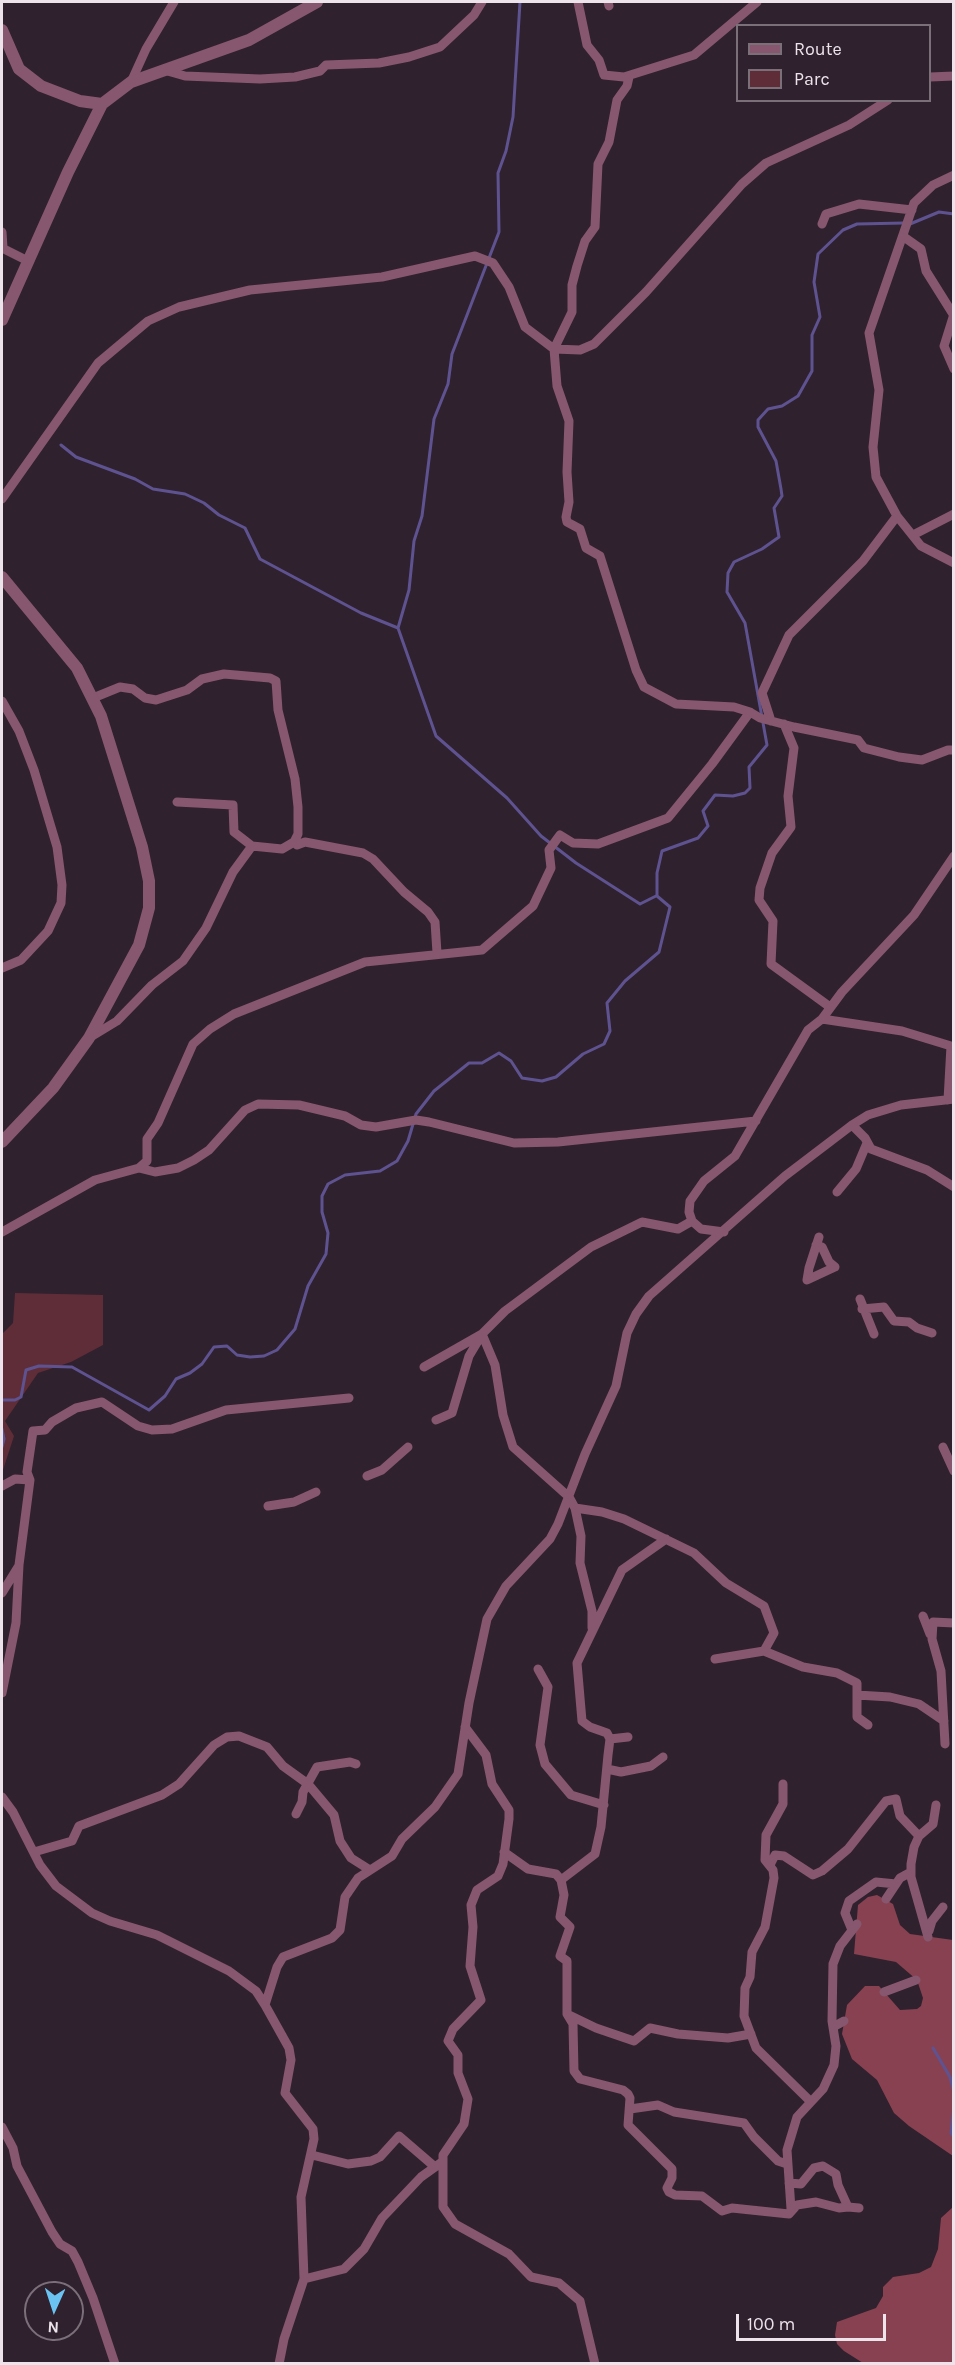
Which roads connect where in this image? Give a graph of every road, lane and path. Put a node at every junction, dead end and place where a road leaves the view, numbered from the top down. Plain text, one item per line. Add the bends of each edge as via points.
1 (174, 2) edge
2 (317, 2) edge
3 (482, 2) edge
4 (578, 2) edge
5 (757, 2) edge
6 (2, 30) edge
7 (4, 46) edge
8 (164, 70) junction
9 (954, 76) edge
10 (629, 77) junction
11 (931, 77) edge
12 (131, 82) junction
13 (885, 102) edge
14 (102, 104) junction
15 (954, 175) edge
16 (911, 212) junction
17 (822, 224) dead end
18 (2, 232) edge
19 (905, 233) junction
20 (2, 248) edge
21 (28, 261) junction
22 (953, 314) edge
23 (2, 320) edge
24 (554, 349) junction
25 (954, 369) edge
26 (2, 499) edge
27 (954, 514) edge
28 (897, 516) junction
29 (913, 535) junction
30 (954, 563) edge
31 (2, 577) edge
32 (93, 698) junction
33 (2, 701) edge
34 (750, 712) junction
35 (771, 721) junction
36 (784, 724) junction
37 (954, 750) edge
38 (177, 802) dead end
39 (294, 842) junction
40 (252, 846) junction
41 (954, 856) edge
42 (437, 953) junction
43 (2, 968) edge
44 (830, 1007) junction
45 (822, 1019) junction
46 (89, 1038) junction
47 (952, 1044) edge
48 (951, 1099) edge
49 (756, 1121) junction
50 (852, 1125) junction
51 (2, 1142) edge
52 (867, 1143) junction
53 (139, 1168) junction
54 (954, 1186) edge
55 (837, 1192) dead end
56 (692, 1221) junction
57 (2, 1232) edge
58 (724, 1232) junction
59 (932, 1333) dead end
60 (482, 1334) junction
61 (874, 1334) dead end
62 (424, 1367) dead end
63 (349, 1398) dead end
64 (436, 1420) dead end
65 (408, 1447) dead end
66 (943, 1448) dead end
67 (953, 1466) edge
68 (367, 1476) dead end
69 (30, 1480) junction
70 (2, 1486) edge
71 (316, 1492) dead end
72 (569, 1497) junction
73 (268, 1506) dead end
74 (575, 1508) junction
75 (666, 1539) junction
76 (19, 1565) junction
77 (2, 1593) edge
78 (923, 1616) dead end
79 (954, 1623) edge
80 (592, 1633) junction
81 (932, 1639) junction
82 (764, 1651) junction
83 (715, 1659) dead end
84 (538, 1669) dead end
85 (2, 1693) edge
86 (857, 1695) junction
87 (944, 1721) junction
88 (868, 1725) dead end
89 (465, 1727) junction
90 (628, 1737) dead end
91 (610, 1739) junction
92 (947, 1739) edge
93 (663, 1757) dead end
94 (356, 1764) dead end
95 (607, 1769) junction
96 (308, 1784) junction
97 (783, 1784) dead end
98 (2, 1797) edge
99 (604, 1805) junction
100 (936, 1805) dead end
101 (296, 1814) dead end
102 (933, 1824) junction
103 (944, 1829) dead end
104 (919, 1836) junction
105 (34, 1852) junction
106 (504, 1852) junction
107 (770, 1865) junction
108 (370, 1870) junction
109 (911, 1872) junction
110 (561, 1880) junction
111 (896, 1884) junction
112 (886, 1899) dead end
113 (943, 1907) dead end
114 (916, 1980) dead end
115 (884, 1992) dead end
116 (265, 2005) junction
117 (567, 2014) junction
118 (844, 2021) dead end
119 (833, 2027) junction
120 (751, 2034) junction
121 (810, 2101) junction
122 (630, 2109) junction
123 (2, 2127) edge
124 (312, 2155) junction
125 (787, 2164) junction
126 (438, 2165) junction
127 (789, 2183) junction
128 (848, 2207) junction
129 (859, 2208) dead end
130 (791, 2209) junction
131 (304, 2279) junction
132 (115, 2364) edge
133 (279, 2364) edge
134 (595, 2364) edge

1 - 12 street
2 - 8 street via 249,40
3 - 8 street via 441,47 409,57 379,63 326,65 320,71 272,79 184,76
4 - 10 street via 587,45 599,60 604,75
5 - 10 street via 694,55
6 - 7 street
7 - 14 street via 19,69 41,86 80,101
8 - 12 street
9 - 11 street
10 - 24 street via 617,100 609,142 598,164 595,227 585,241 577,266 572,312
12 - 14 street
13 - 24 street via 849,125 766,163 594,344 580,350
14 - 21 street
15 - 16 street via 921,195
16 - 17 street via 859,204 826,214
16 - 19 street
18 - 20 street
19 - 22 street via 921,249 926,271
19 - 28 street via 869,333 879,390 873,464
20 - 21 street
21 - 23 street
22 - 25 street via 944,346
24 - 26 street via 525,327 494,263 483,257 461,257 382,277 210,298 148,321 98,363
24 - 34 street via 557,386 569,421 567,522 580,529 586,548 600,556 644,687 676,704 734,707
27 - 29 street
28 - 29 street
28 - 35 street via 863,561 789,635 762,693
29 - 30 street via 933,554
31 - 32 street via 77,668
32 - 39 street via 120,687 156,700 187,690 202,679 224,674 276,681 295,779 298,834
32 - 46 street via 142,847 149,881 149,908 140,945
33 - 43 street via 34,771 57,848 62,885 61,903 48,931 21,960
34 - 35 street
34 - 42 street via 668,818 598,844 573,843 560,835 549,850 550,868 533,906 482,950
35 - 36 street
36 - 37 street via 858,740 864,747 899,757 922,760
36 - 44 street via 794,748 788,796 791,827 772,853 759,900 773,921 771,964
38 - 40 street via 232,805 234,832
39 - 40 street via 282,849
39 - 42 street via 314,843 374,859 435,922
40 - 46 street via 232,872 206,928 183,961 117,1021
41 - 44 street via 914,915
42 - 53 street via 365,962 234,1014 210,1029 193,1044 163,1113 147,1139 147,1161
44 - 45 street
45 - 47 street via 902,1031
45 - 49 street via 802,1039
46 - 51 street via 53,1088
47 - 48 street via 947,1086
48 - 50 street via 900,1105 868,1115
49 - 53 street via 514,1143 416,1120 376,1127 299,1105 258,1104 245,1110 209,1150 186,1164 155,1172
49 - 56 street via 735,1156 704,1181 690,1201
50 - 52 street
50 - 58 street via 785,1176
52 - 54 street via 871,1149 927,1170
52 - 55 street via 856,1169
53 - 57 street via 95,1180
56 - 58 street via 701,1228
56 - 60 street via 678,1229 642,1222 591,1247 505,1311
58 - 72 street via 676,1270 636,1314 627,1333 616,1386
59 - 61 street via 909,1322 894,1321 884,1307 861,1304
60 - 62 street
60 - 64 street via 469,1356 452,1413
60 - 72 street via 495,1365 502,1415 513,1447
63 - 69 street via 226,1410 172,1429 152,1430 138,1426 102,1402 76,1408 45,1430 33,1431 27,1472
65 - 68 street via 382,1470
66 - 67 street
69 - 70 street via 15,1479
69 - 76 street
71 - 73 street via 294,1502
72 - 74 street
72 - 89 street via 550,1539 506,1586 490,1611
74 - 75 street via 624,1519
74 - 80 street
75 - 80 street via 622,1570
75 - 82 street via 694,1553 726,1583 764,1606 774,1633
76 - 77 street
76 - 85 street via 16,1623
78 - 81 street
79 - 81 street via 933,1622
80 - 91 street via 577,1663 582,1687 581,1715 584,1723 607,1733
81 - 87 street via 941,1671
82 - 83 street
82 - 86 street via 803,1667 837,1673 858,1683
84 - 99 street via 548,1687 540,1745 545,1764 571,1795
86 - 87 street via 919,1704
86 - 88 street via 857,1717
87 - 92 street
89 - 106 street via 486,1755 492,1784 509,1810
89 - 108 street via 461,1765 451,1787 402,1839 392,1856
90 - 91 street
91 - 95 street
93 - 95 street via 651,1766 621,1772
94 - 96 street via 317,1767
95 - 99 street
96 - 101 street
96 - 105 street via 283,1766 267,1747 239,1736 227,1737 214,1745 179,1784 79,1826 72,1841
96 - 108 street via 334,1815 340,1841 351,1858
97 - 107 street via 783,1804 766,1835 765,1860
98 - 105 street
99 - 110 street via 595,1854
100 - 102 street
102 - 103 street
102 - 104 street
104 - 107 street via 900,1816 896,1799 882,1799 848,1849 822,1871 813,1875 784,1856 775,1855
104 - 109 street
105 - 116 street via 56,1886 92,1913 157,1935 229,1971 256,1991
106 - 110 street via 528,1869 556,1874
106 - 126 street via 498,1876 477,1890 472,1899 470,1966 481,2000 453,2029 448,2041 458,2055 458,2073 468,2099 464,2124
107 - 120 street via 774,1878 767,1917 752,1952 745,1988 744,2016
108 - 116 street via 358,1878 345,1897 340,1930 332,1938 284,1957 269,1986
109 - 111 street
109 - 113 street via 928,1937 932,1921
110 - 117 street via 564,1895 560,1917 570,1927 560,1956 567,1961
111 - 112 street
111 - 119 street via 876,1882 849,1901 845,1913 855,1927 840,1946 833,1964
114 - 115 street
116 - 124 street via 289,2048 291,2061 285,2093 313,2129
117 - 120 street via 634,2041 650,2028 728,2038
117 - 122 street via 573,2024 574,2071 580,2079 623,2090 630,2098
118 - 119 street
119 - 121 street via 834,2066 823,2089
120 - 121 street via 760,2053
121 - 125 street via 797,2117
122 - 125 street via 658,2105 675,2112 744,2123 778,2161
122 - 130 street via 628,2125 672,2169 669,2192 702,2196 722,2211 732,2208 789,2214
123 - 132 street via 17,2166 52,2232 78,2262
124 - 126 street via 348,2164 371,2161 380,2157 399,2136
124 - 131 street via 301,2197
125 - 127 street
126 - 131 street via 382,2218 364,2249 344,2269
126 - 134 street via 447,2215 466,2231 509,2254 531,2277 559,2283 580,2301
127 - 128 street via 801,2184 814,2168 823,2166 836,2174
127 - 130 street
128 - 129 street
128 - 130 street via 816,2202
131 - 133 street

